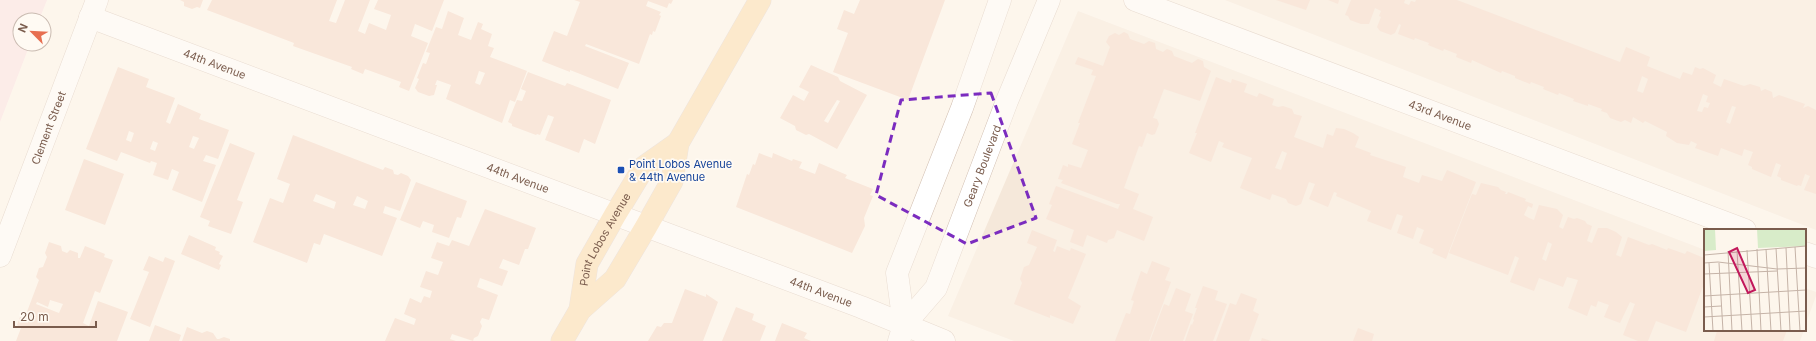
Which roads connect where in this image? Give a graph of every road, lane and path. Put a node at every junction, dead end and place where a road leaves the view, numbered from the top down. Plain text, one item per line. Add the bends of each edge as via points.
1 (760, 0) edge
2 (1000, 0) edge
3 (1050, 0) edge
4 (1136, 0) edge
5 (93, 8) edge
6 (678, 143) junction
7 (615, 215) junction
8 (646, 227) junction
9 (1742, 229) edge
10 (1806, 253) edge
11 (0, 256) edge
12 (1816, 257) edge
13 (580, 310) junction
14 (901, 333) edge
15 (562, 341) edge
16 (944, 341) edge

1 - 6 main road, Point Lobos Avenue
2 - 14 street via 962,108 896,273
3 - 14 street, Geary Boulevard via 936,288
4 - 9 street, 43rd Avenue
5 - 7 street, 44th Avenue
5 - 11 street, Clement Street
6 - 7 main road, Point Lobos Avenue via 644,167
6 - 8 main road, Point Lobos Avenue via 672,181
7 - 8 street, 44th Avenue
7 - 13 main road, Point Lobos Avenue via 587,264
8 - 13 main road, Point Lobos Avenue via 616,279
8 - 14 street, 44th Avenue via 861,307
10 - 12 street
13 - 15 main road, Point Lobos Avenue
14 - 16 street, 44th Avenue

